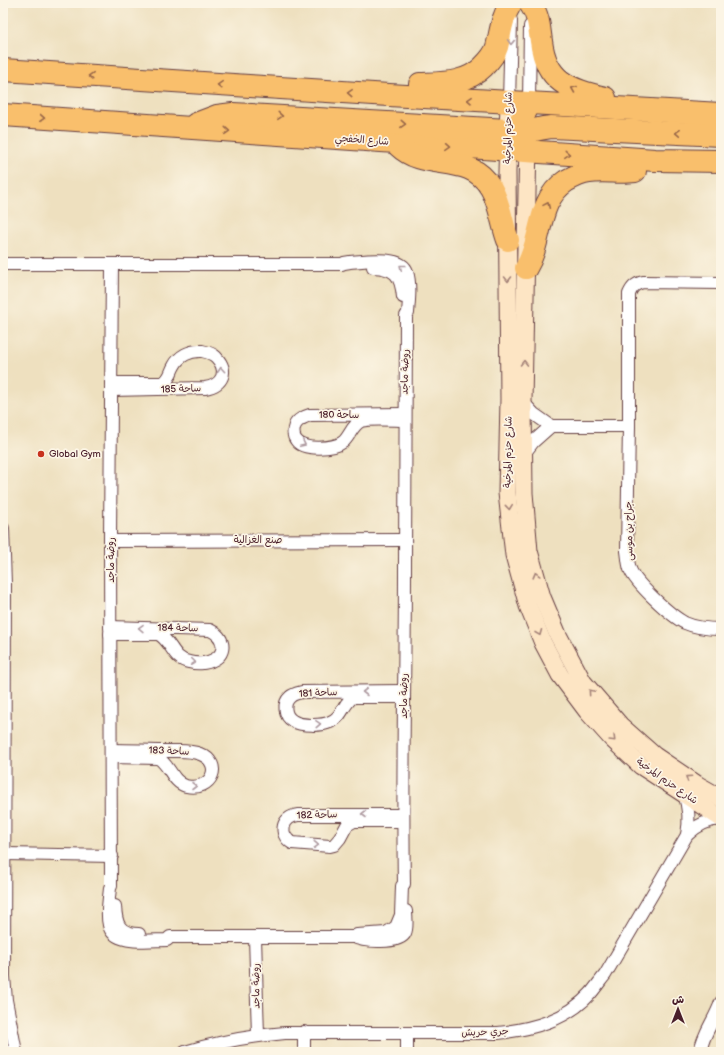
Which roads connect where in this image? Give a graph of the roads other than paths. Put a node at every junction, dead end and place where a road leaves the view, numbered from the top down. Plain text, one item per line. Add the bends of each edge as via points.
1 (521, 4) edge
2 (3, 70) edge
3 (389, 95) junction
4 (519, 102) junction
5 (623, 109) junction
6 (721, 114) edge
7 (6, 116) edge
8 (188, 128) junction
9 (721, 135) edge
10 (518, 141) junction
11 (395, 142) junction
12 (655, 160) junction
13 (721, 161) edge
14 (508, 240) junction
15 (3, 264) edge
16 (112, 264) junction
17 (526, 268) junction
18 (721, 283) edge
19 (172, 371) junction
20 (111, 387) junction
21 (181, 389) junction
22 (523, 402) junction
23 (336, 415) junction
24 (404, 417) junction
25 (551, 426) junction
26 (629, 426) junction
27 (350, 432) junction
28 (523, 456) junction
29 (3, 528) edge
30 (405, 540) junction
31 (110, 541) junction
32 (4, 553) edge
33 (178, 628) junction
34 (721, 628) edge
35 (110, 631) junction
36 (171, 647) junction
37 (329, 692) junction
38 (404, 694) junction
39 (344, 707) junction
40 (180, 751) junction
41 (112, 753) junction
42 (4, 769) edge
43 (170, 772) junction
44 (684, 794) junction
45 (721, 798) edge
46 (331, 814) junction
47 (403, 818) junction
48 (721, 818) edge
49 (344, 830) junction
50 (687, 834) junction
51 (6, 854) junction
52 (112, 856) junction
53 (255, 936) junction
54 (720, 1008) edge
55 (304, 1032) junction
56 (407, 1033) junction
57 (258, 1035) junction
58 (16, 1052) edge
59 (185, 1052) edge
60 (304, 1052) edge
61 (407, 1052) edge
62 (700, 1052) edge

1 - 3 highway via 502,21 493,56 477,73 458,82 407,86
1 - 4 street, شارع حزم المرخية
1 -> 4 street, شارع حزم المرخية
5 -> 1 highway via 611,100 576,90 553,74 544,57 538,17
3 -> 2 highway
4 -> 3 highway
4 - 5 highway
4 - 10 highway via 522,121 514,128
5 - 6 highway
7 -> 8 highway, شارع الخفجي
8 -> 10 highway via 210,118 233,114
8 -> 11 highway, شارع الخفجي
9 -> 10 highway via 551,127
11 -> 10 highway, شارع الخفجي
10 -> 12 highway, شارع الخفجي
10 - 14 street, شارع حزم المرخية
10 - 17 street, شارع حزم المرخية
11 - 14 highway via 413,156 467,167 484,178 496,196
12 - 13 highway, شارع الخفجي
17 -> 12 highway via 535,250 545,207 557,187 580,174 637,170
14 -> 44 street, شارع حزم المرخية via 507,493 514,556 528,606 560,675 587,711 641,766
15 - 16 street, روضة ماجد
16 - 20 street, روضة ماجد
16 - 24 street, روضة ماجد via 342,264 392,271 401,284 406,316
22 -> 17 street, شارع حزم المرخية
18 - 26 street, جراح بن موسى via 643,282 632,288 629,300
19 - 20 street, ساحة 185 via 168,379 162,383
19 - 21 street via 175,382
21 -> 19 street, ساحة 185 via 216,385 222,376 221,363 215,356 198,351 184,354
20 - 21 street, ساحة 185
20 - 31 street, روضة ماجد
22 - 25 street
22 - 28 street, شارع حزم المرخية
23 - 24 street, ساحة 180
23 - 27 street
23 -> 27 street, ساحة 180 via 310,415 302,418 294,427 295,439 303,446 336,446
24 - 27 street, ساحة 180 via 365,420
24 - 30 street, روضة ماجد
25 - 26 street
25 - 28 street via 533,442
26 - 34 street, جراح بن موسى via 627,551 630,570 675,617 694,626
45 -> 28 street, شارع حزم المرخية via 655,756 620,724 583,682 558,635 542,597 530,551
29 - 32 street
30 - 31 street, صنع الغزالية
30 - 38 street, روضة ماجد
31 - 35 street, روضة ماجد
32 - 42 street
33 -> 35 street, ساحة 184
33 - 36 street
36 -> 33 street, ساحة 184 via 181,660 197,664 214,660 220,654 221,638 217,633 202,628
35 - 36 street, ساحة 184 via 158,634
35 - 41 street, روضة ماجد
38 -> 37 street, ساحة 181
37 - 39 street via 338,698
37 -> 39 street, ساحة 181 via 302,692 291,696 285,706 289,718 293,722 323,724 339,716
38 - 39 street, ساحة 181 via 353,697
38 - 47 street, روضة ماجد
40 - 41 street, ساحة 183
40 - 43 street via 173,760
43 -> 40 street, ساحة 183 via 186,786 200,786 208,783 212,777 211,762 206,757
41 - 43 street, ساحة 183 via 158,758
41 - 52 street, روضة ماجد
42 - 51 street
44 - 48 street, شارع حزم المرخية
44 - 50 street, جري حريش via 689,814
47 -> 46 street, ساحة 182
46 - 49 street
46 -> 49 street, ساحة 182 via 293,816 285,822 285,836 292,843 330,846 338,842
47 - 49 street, ساحة 182 via 354,820
47 - 53 street, روضة ماجد via 404,884 401,915 396,927 390,932 354,937
48 - 50 street, جري حريش via 702,823
50 - 56 street, جري حريش via 604,975 591,993 572,1009 545,1024 522,1030 498,1033
51 - 52 street
51 - 58 street via 4,976
52 - 53 street, روضة ماجد via 115,918 123,930 135,934 167,934 170,937
53 - 57 street, روضة ماجد
54 - 62 street via 706,1033
55 - 56 street, جري حريش
55 - 57 street, جري حريش
55 - 60 street
56 - 61 street
57 - 59 street, جري حريش

